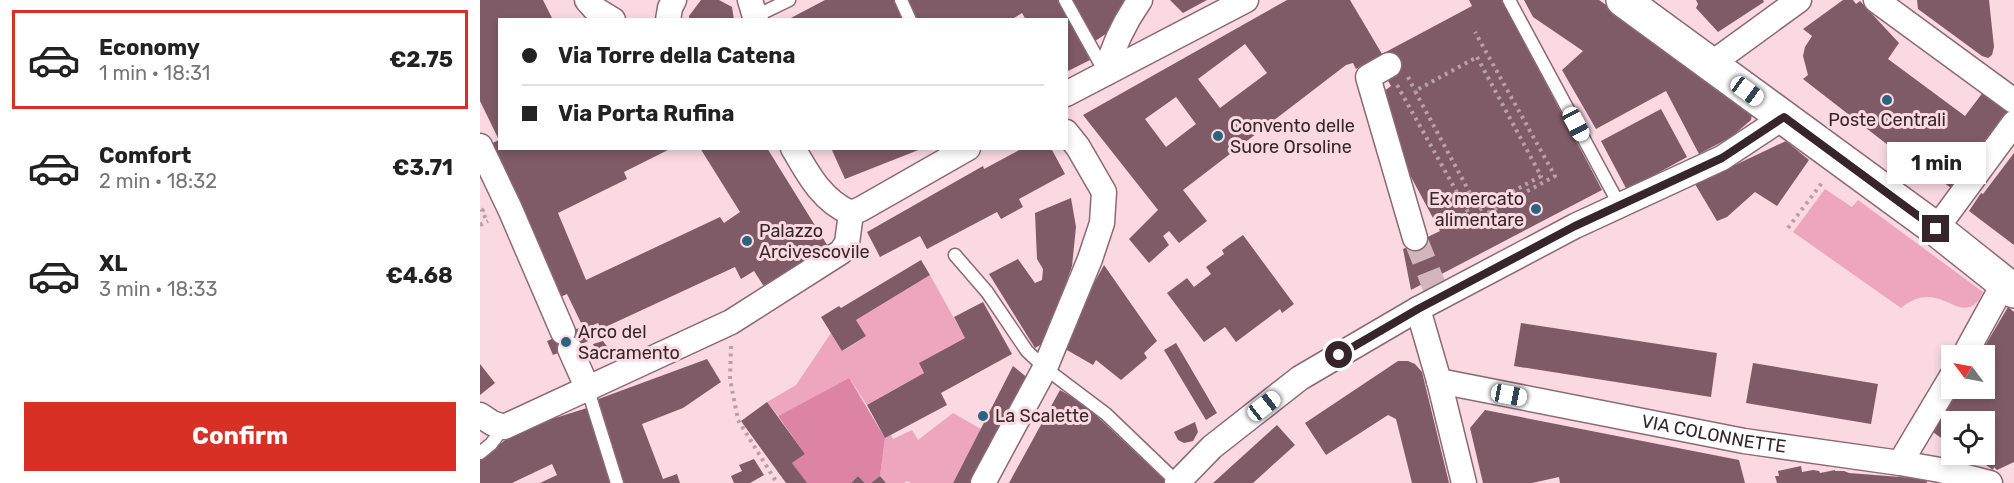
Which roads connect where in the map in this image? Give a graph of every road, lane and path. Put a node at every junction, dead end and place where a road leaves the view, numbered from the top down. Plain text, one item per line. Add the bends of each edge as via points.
1 (587, 0) edge
2 (674, 0) edge
3 (789, 0) edge
4 (900, 0) edge
5 (1065, 0) edge
6 (1140, 0) edge
7 (1246, 0) edge
8 (1509, 0) edge
9 (1623, 0) edge
10 (1799, 0) edge
11 (1876, 0) edge
12 (754, 12) edge
13 (610, 18) edge
14 (668, 18) edge
15 (909, 18) edge
16 (1475, 32) dead end
17 (1711, 64) junction
18 (1393, 67) junction
19 (1106, 73) junction
20 (1415, 91) junction
21 (1068, 93) edge
22 (2014, 101) edge
23 (1784, 117) junction
24 (2014, 123) edge
25 (1068, 134) edge
26 (480, 146) edge
27 (794, 150) edge
28 (965, 150) edge
29 (1834, 186) dead end
30 (1620, 206) junction
31 (851, 213) junction
32 (1788, 228) dead end
33 (1936, 229) junction
34 (1415, 238) tunnel mouth
35 (955, 255) dead end
36 (2011, 286) edge
37 (1418, 309) junction
38 (1971, 345) edge
39 (1045, 368) junction
40 (730, 379) dead end
41 (1439, 381) junction
42 (587, 387) junction
43 (1941, 394) edge
44 (480, 415) edge
45 (504, 427) junction
46 (480, 453) edge
47 (1900, 463) junction
48 (616, 483) edge
49 (777, 483) edge
50 (983, 483) edge
51 (1178, 483) edge
52 (1464, 483) edge
53 (1990, 483) edge

1 - 13 street
2 - 14 street
3 - 12 lane
4 - 15 lane
5 - 19 lane
6 - 19 street via 1123,24
7 - 19 street
8 - 30 lane
9 - 17 street
10 - 17 street
11 - 22 street
16 - 18 path via 1555,176 1473,221
17 - 23 street
18 - 20 path
18 - 34 street via 1368,77
19 - 21 street
20 - 20 path via 1479,210 1541,176 1477,57
23 - 30 street via 1722,158
23 - 33 street
24 - 33 street
25 - 39 street via 1104,192 1102,223
26 - 42 street
27 - 31 street via 812,181 830,201
28 - 31 street
29 - 32 path via 1825,179
30 - 37 street
31 - 42 street via 847,243 841,252 731,322
33 - 36 street
35 - 39 lane via 987,291 1027,351
36 - 38 street
37 - 41 street
37 - 51 street via 1300,378 1212,447
39 - 50 street
39 - 51 lane via 1106,414
40 - 49 path via 738,420
41 - 47 street, VIA COLONNETTE via 1744,441
41 - 52 street
42 - 45 street
42 - 48 lane
43 - 47 street
44 - 45 street
45 - 46 lane
47 - 53 street, VIA COLONNETTE

